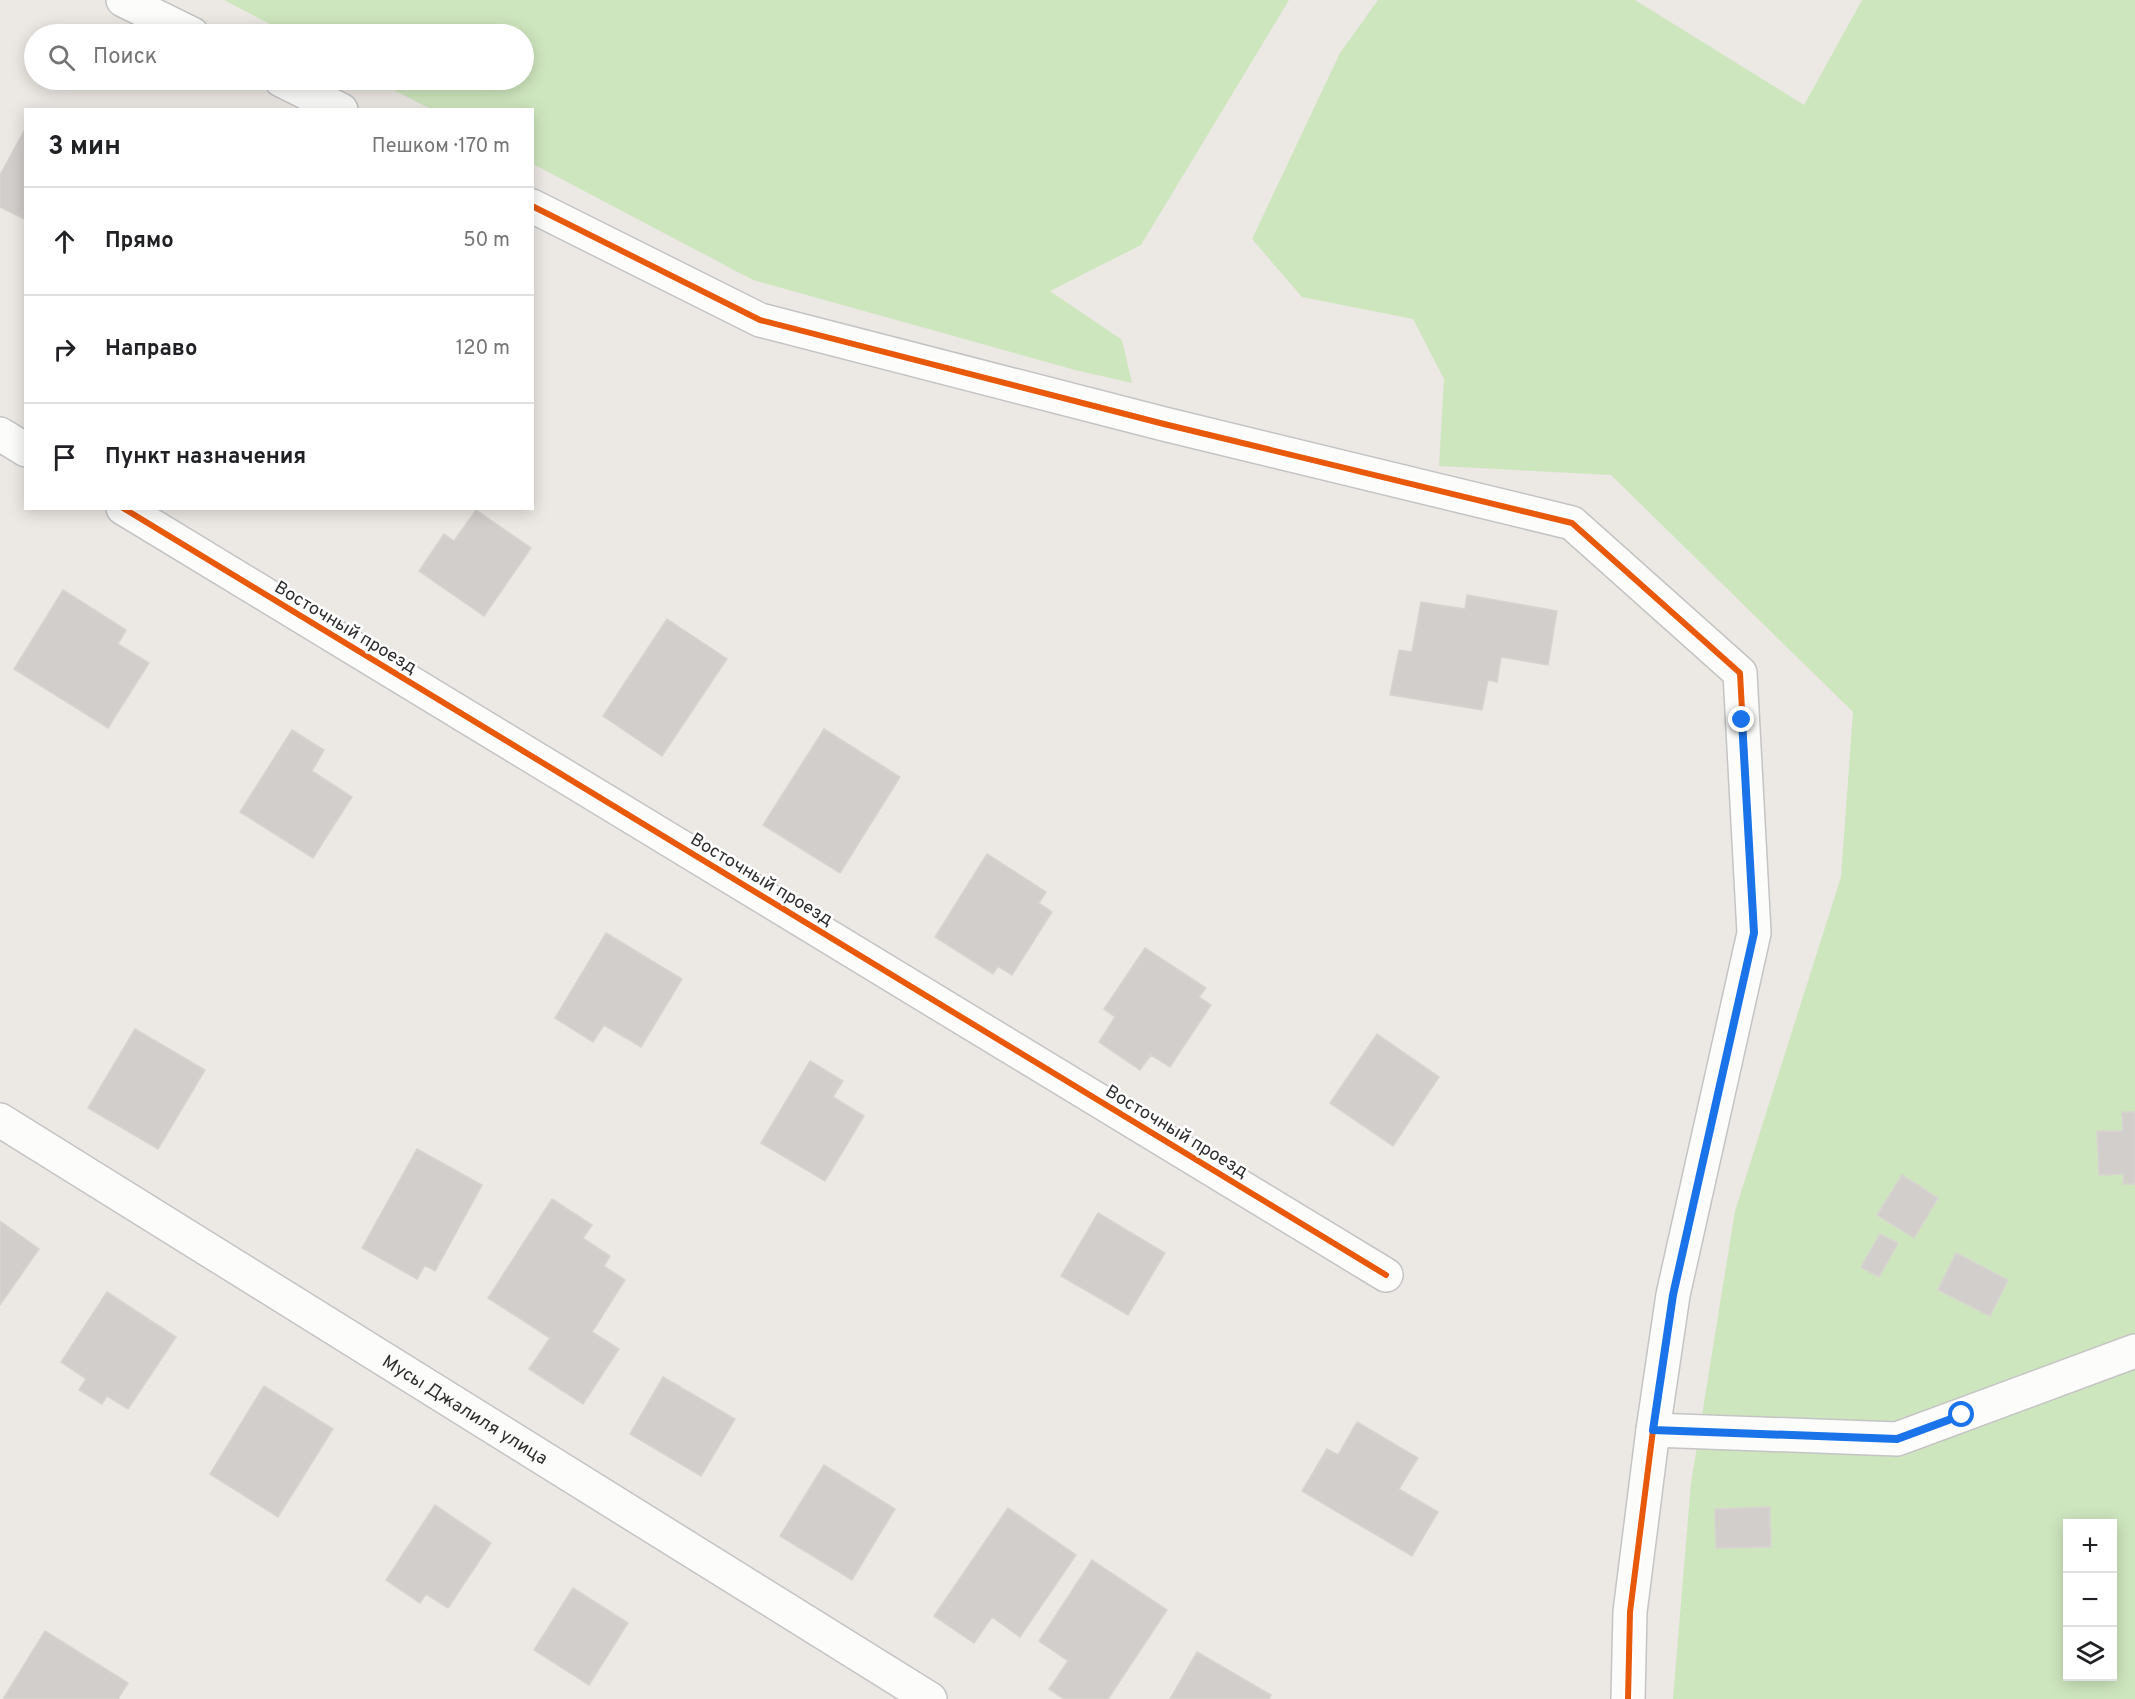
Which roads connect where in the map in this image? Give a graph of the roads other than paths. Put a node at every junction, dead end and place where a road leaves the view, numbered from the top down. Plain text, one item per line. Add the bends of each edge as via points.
1 (123, 0) edge
2 (172, 24) edge
3 (301, 90) edge
4 (337, 108) edge
5 (534, 207) edge
6 (0, 434) edge
7 (24, 449) edge
8 (126, 510) edge
9 (0, 1120) edge
10 (1386, 1275) dead end
11 (2135, 1351) edge
12 (1653, 1430) junction
13 (930, 1699) edge
14 (1628, 1699) edge

1 - 2 street
3 - 4 street
5 - 12 street via 760,320 1572,523 1740,673 1754,933 1673,1295
6 - 7 street
8 - 10 street, Восточный проезд
9 - 13 street, Мусы Джалиля улица
11 - 12 street via 1897,1439
12 - 14 street via 1630,1612

